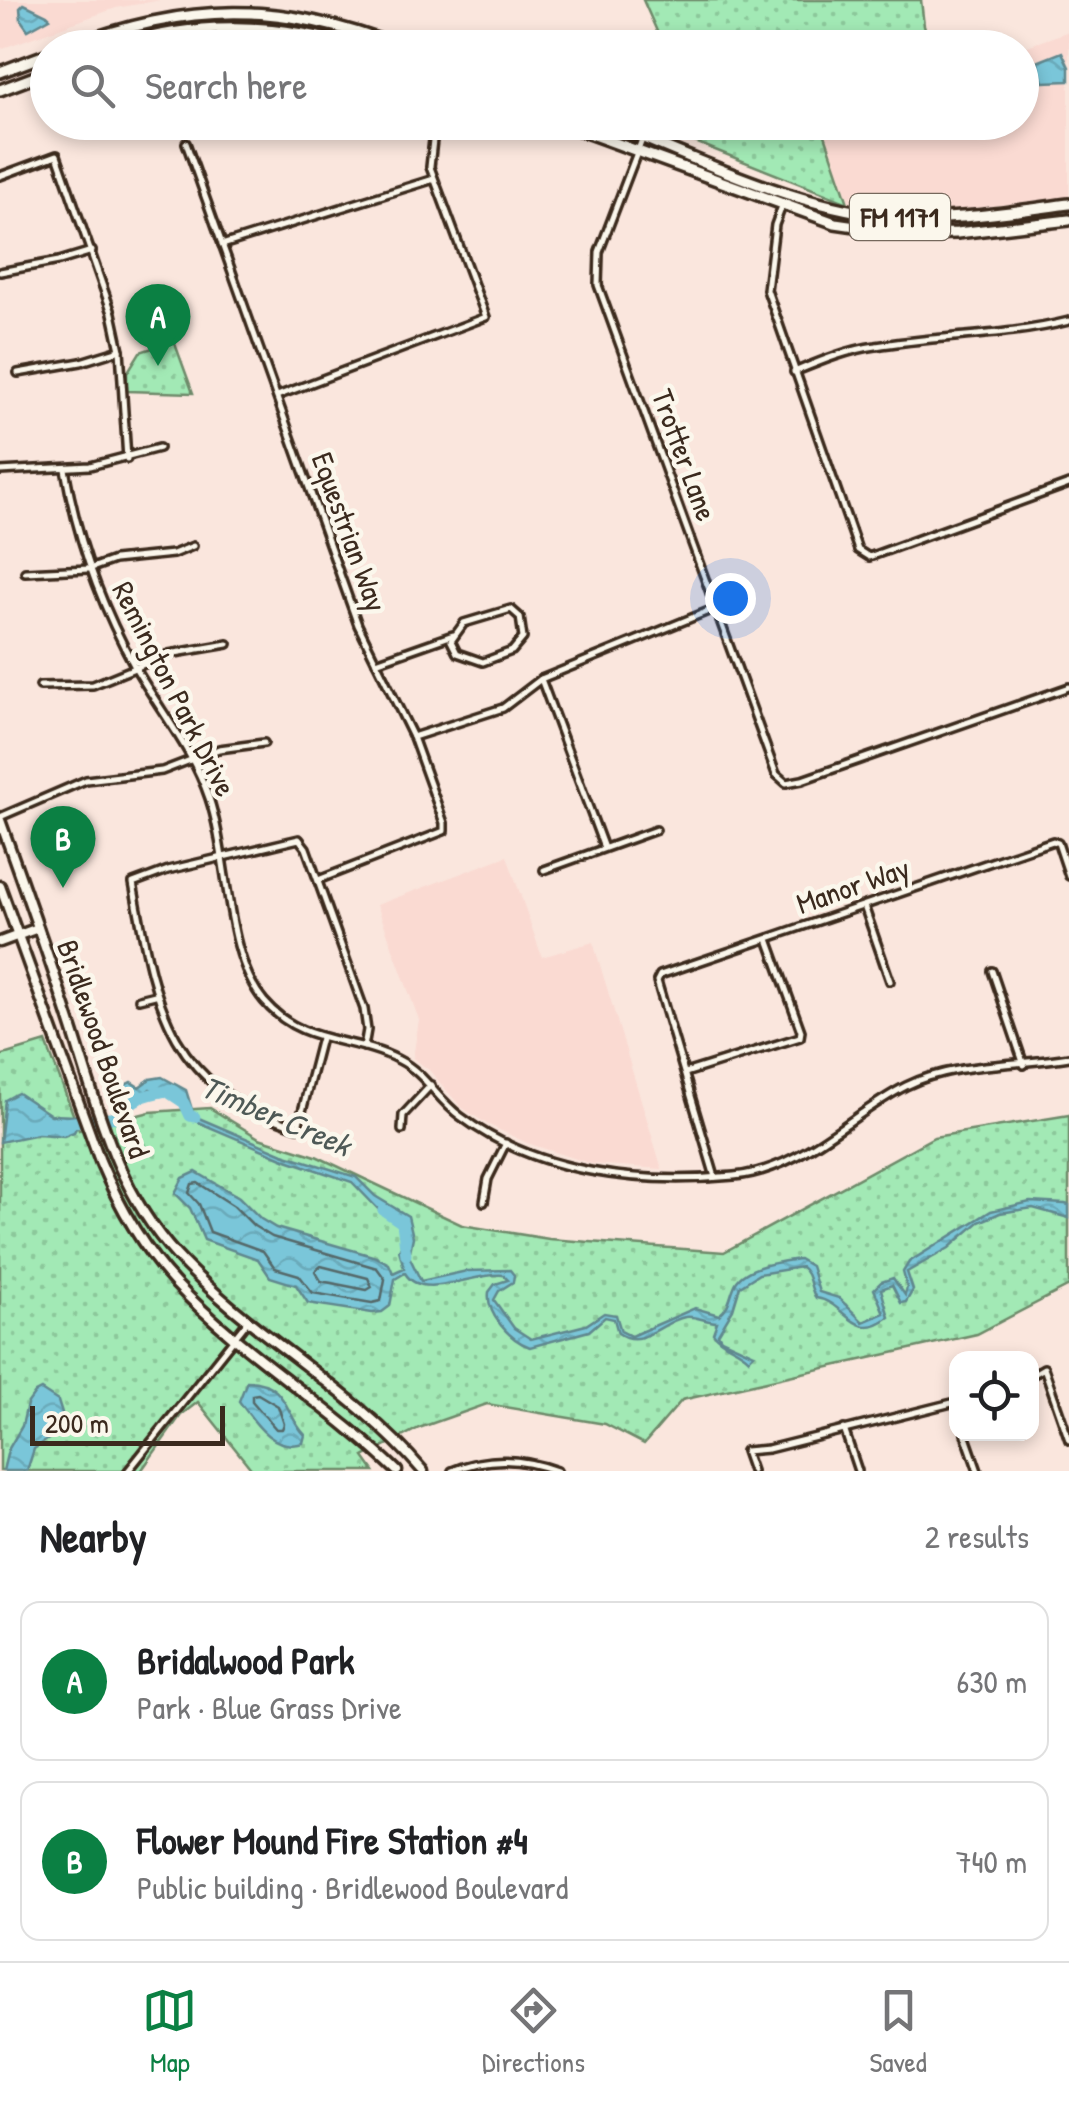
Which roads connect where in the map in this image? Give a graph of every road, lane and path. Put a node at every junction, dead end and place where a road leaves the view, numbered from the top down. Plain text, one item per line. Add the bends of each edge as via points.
1 (132, 26) junction
2 (120, 30) edge
3 (133, 30) edge
4 (197, 30) edge
5 (271, 30) edge
6 (355, 30) edge
7 (30, 61) edge
8 (0, 72) edge
9 (30, 79) edge
10 (0, 90) edge
11 (433, 140) edge
12 (605, 140) edge
13 (641, 140) edge
14 (650, 140) edge
15 (186, 143) dead end
16 (636, 152) junction
17 (0, 176) edge
18 (435, 179) junction
19 (1069, 204) edge
20 (782, 206) junction
21 (1069, 220) edge
22 (222, 244) junction
23 (92, 251) junction
24 (0, 272) edge
25 (1069, 321) edge
26 (120, 350) junction
27 (794, 372) junction
28 (18, 373) dead end
29 (277, 396) junction
30 (160, 448) dead end
31 (127, 458) junction
32 (65, 469) junction
33 (0, 471) edge
34 (1069, 484) edge
35 (193, 546) dead end
36 (90, 568) junction
37 (26, 572) dead end
38 (716, 608) junction
39 (453, 635) junction
40 (228, 644) dead end
41 (376, 662) junction
42 (136, 669) junction
43 (542, 679) junction
44 (40, 686) dead end
45 (1069, 686) edge
46 (413, 737) junction
47 (264, 743) dead end
48 (192, 760) junction
49 (0, 818) edge
50 (656, 830) dead end
51 (604, 848) junction
52 (223, 858) junction
53 (544, 870) dead end
54 (19, 875) junction
55 (1069, 876) edge
56 (318, 880) junction
57 (0, 884) edge
58 (864, 906) junction
59 (38, 928) junction
60 (17, 936) junction
61 (768, 939) junction
62 (0, 942) edge
63 (992, 972) dead end
64 (890, 981) dead end
65 (156, 994) junction
66 (139, 999) dead end
67 (321, 1038) junction
68 (364, 1047) junction
69 (1069, 1057) edge
70 (1024, 1065) junction
71 (685, 1073) junction
72 (432, 1085) junction
73 (402, 1130) dead end
74 (506, 1143) junction
75 (715, 1177) junction
76 (484, 1202) dead end
77 (250, 1319) junction
78 (236, 1337) junction
79 (1039, 1371) edge
80 (949, 1406) edge
81 (844, 1429) junction
82 (1069, 1440) edge
83 (967, 1441) edge
84 (128, 1471) edge
85 (398, 1471) edge
86 (422, 1471) edge
87 (452, 1471) edge
88 (557, 1471) edge
89 (752, 1471) edge
90 (858, 1471) edge
91 (978, 1471) edge

1 - 2 main road
1 - 3 main road
1 - 6 main road via 177,16 272,12
4 - 5 main road
7 - 8 main road
9 - 10 main road
11 - 18 street
12 - 16 main road, FM 1171
13 - 16 street, Trotter Lane
14 - 19 main road, FM 1171 via 786,193 866,214 965,217
15 - 22 street, Equestrian Way
16 - 20 main road, FM 1171
16 - 38 street, Trotter Lane via 599,252 598,285
17 - 23 street via 57,156
18 - 22 street
18 - 29 street via 486,317
20 - 21 main road, FM 1171 via 835,223 911,234
20 - 27 street via 767,290
22 - 29 street, Equestrian Way
23 - 24 street
23 - 26 street
25 - 27 street via 875,346
26 - 28 street
26 - 31 street
27 - 34 street via 858,550 868,557
29 - 41 street, Equestrian Way
30 - 31 street
31 - 32 street
32 - 33 street
32 - 36 street, Remington Park Drive
35 - 36 street
36 - 37 street
36 - 42 street, Remington Park Drive
38 - 43 street
38 - 45 street, Trotter Lane via 776,774 786,784
39 - 39 street via 458,652 482,662 523,638 520,617 511,609 464,624
39 - 41 street
40 - 42 street via 183,650
41 - 46 street, Equestrian Way
42 - 44 street via 93,685
42 - 48 street, Remington Park Drive
43 - 46 street via 503,708
43 - 51 street
46 - 56 street, Equestrian Way via 444,831
47 - 48 street
48 - 49 street via 162,771 86,780
48 - 52 street, Remington Park Drive via 210,800
49 - 54 main road, Bridlewood Boulevard
50 - 51 street
51 - 53 street
52 - 56 street via 299,839
52 - 65 street via 134,883
52 - 67 street, Remington Park Drive via 251,982 282,1019
54 - 57 main road
54 - 59 main road, Bridlewood Boulevard
55 - 58 street, Manor Way via 1058,843 1045,844
56 - 68 street via 366,1014
57 - 60 main road, Bridlewood Boulevard
58 - 61 street, Manor Way
58 - 64 street
59 - 60 main road
59 - 77 main road, Bridlewood Boulevard via 92,1100 132,1194 186,1265
60 - 62 main road
60 - 78 main road, Bridlewood Boulevard via 116,1197 177,1284
61 - 71 street, Manor Way via 657,981
61 - 71 street via 801,1035
63 - 70 street
65 - 66 street
65 - 67 street via 176,1041 212,1082 245,1105 298,1127
67 - 68 street, Remington Park Drive
68 - 72 street, Remington Park Drive via 400,1060
69 - 70 street, Remington Park Drive
70 - 75 street, Remington Park Drive via 932,1075 786,1162
71 - 75 street
72 - 73 street via 403,1115
72 - 74 street, Remington Park Drive via 460,1116
74 - 75 street, Remington Park Drive via 578,1169
74 - 76 street
77 - 78 street
77 - 86 main road, Bridlewood Boulevard
78 - 84 street
78 - 85 main road, Bridlewood Boulevard
79 - 82 street via 1044,1368
80 - 81 street
81 - 89 street via 745,1451
81 - 90 street
83 - 91 street
87 - 88 street via 497,1459

